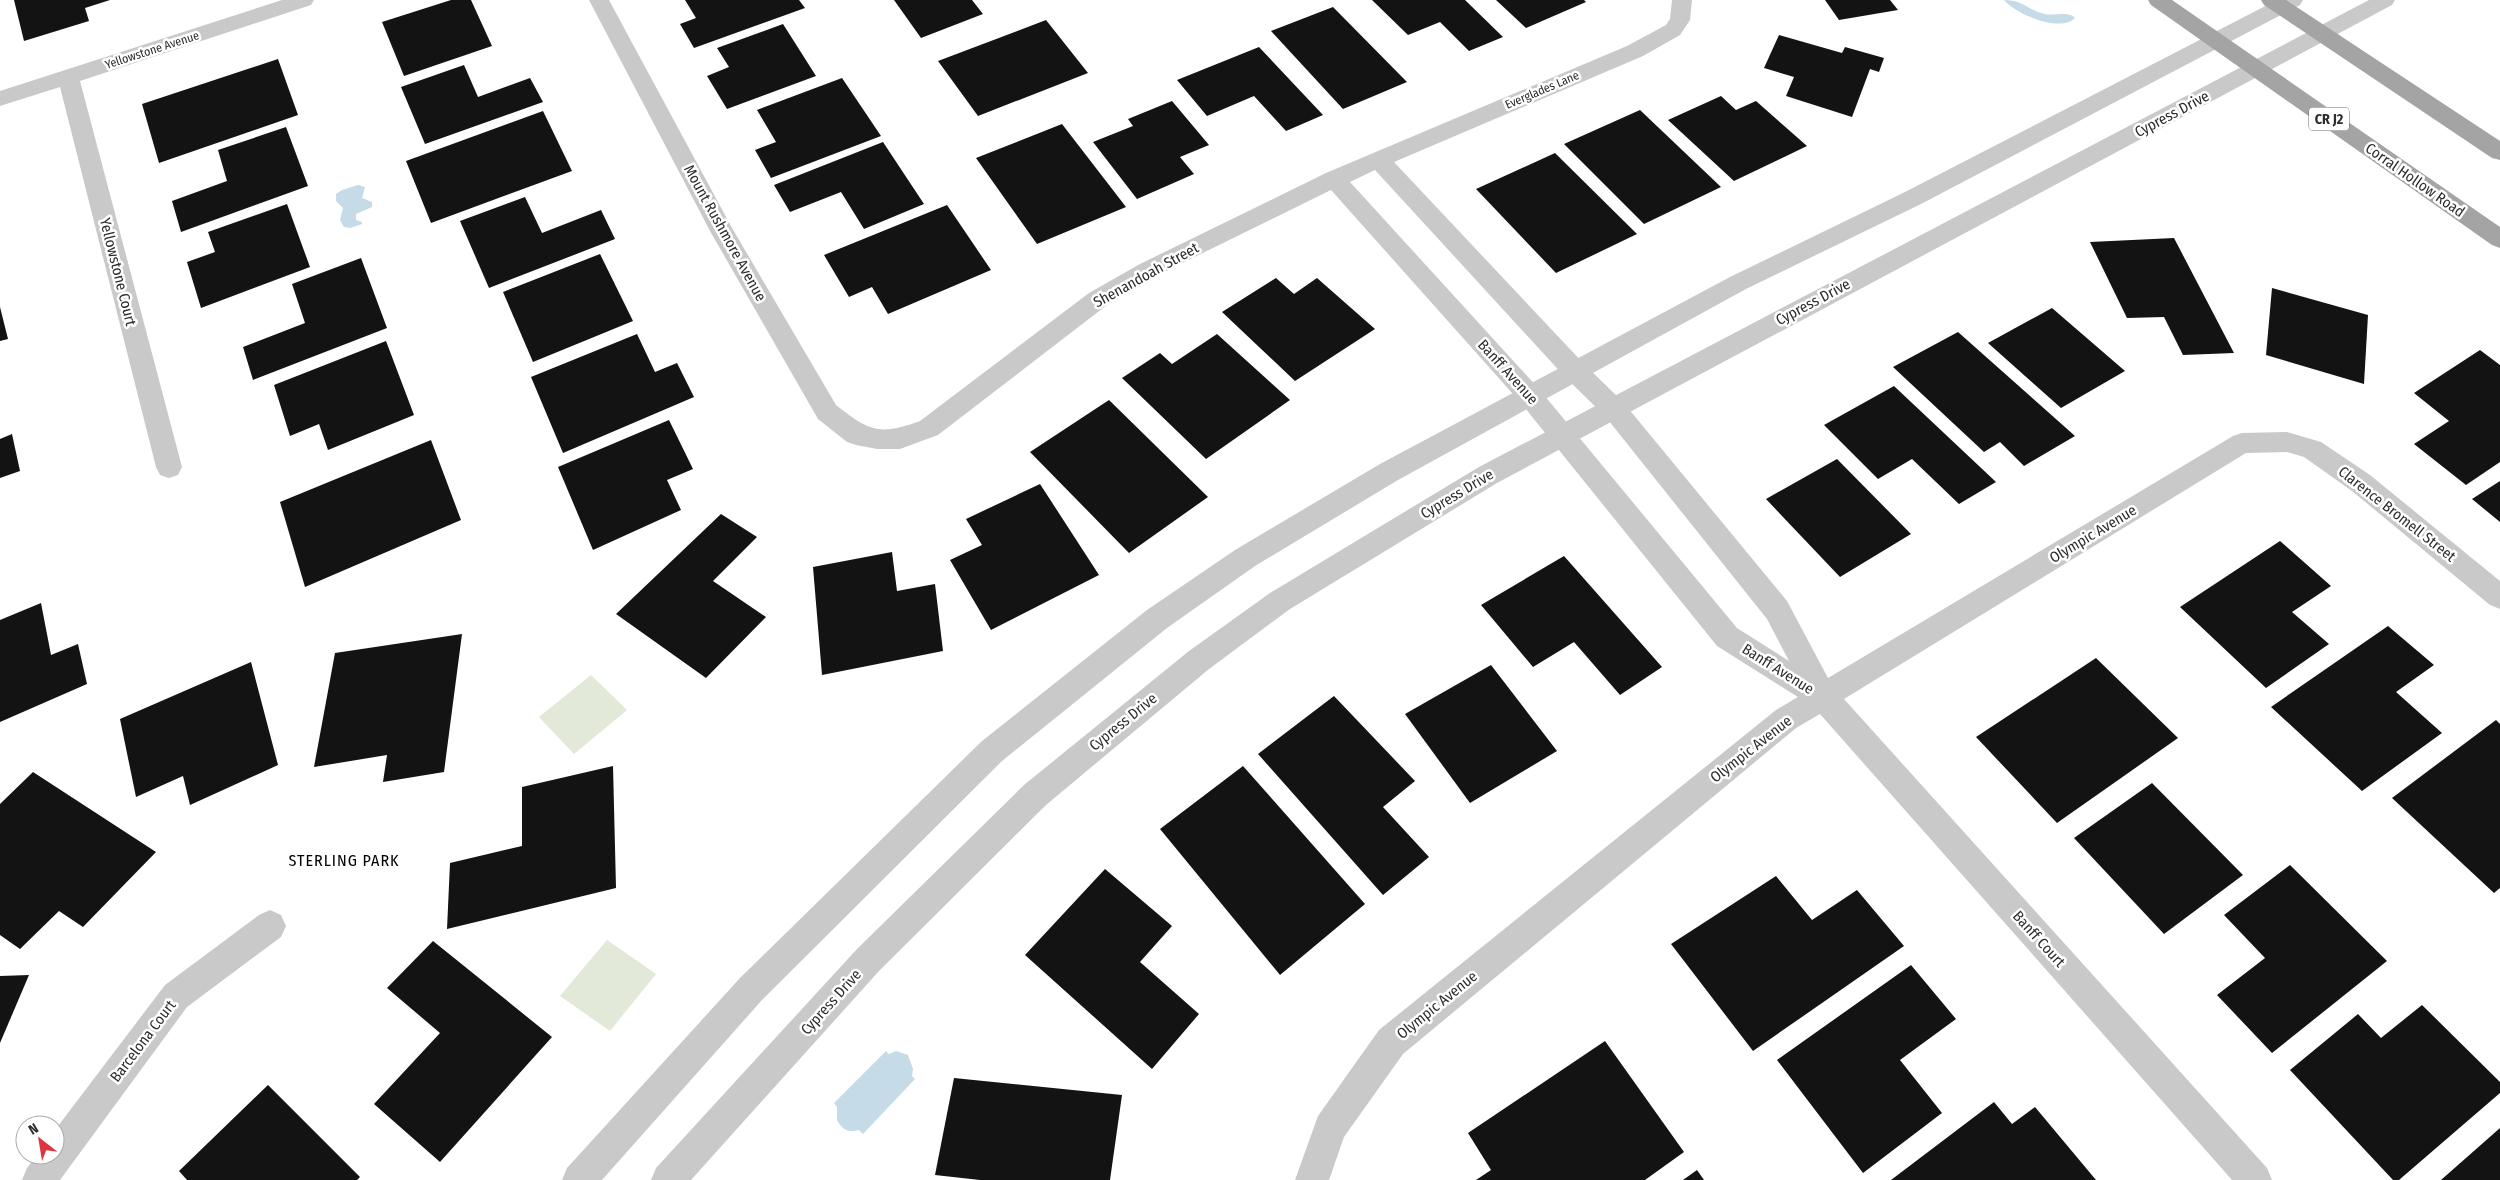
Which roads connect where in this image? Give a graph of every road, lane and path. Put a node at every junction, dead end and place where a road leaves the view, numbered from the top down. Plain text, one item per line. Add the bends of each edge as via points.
1 (304, 0) edge
2 (599, 0) edge
3 (1682, 0) edge
4 (2158, 0) edge
5 (2385, 0) edge
6 (2282, 2) edge
7 (2322, 34) junction
8 (2216, 40) junction
9 (2257, 69) junction
10 (68, 77) junction
11 (0, 99) edge
12 (2500, 152) edge
13 (1379, 160) junction
14 (1334, 178) junction
15 (2500, 239) edge
16 (1575, 371) junction
17 (1530, 396) junction
18 (1614, 409) junction
19 (1563, 435) junction
20 (877, 439) joint
21 (2287, 442) joint
22 (168, 467) dead end
23 (2500, 597) edge
24 (1824, 698) junction
25 (270, 926) dead end
26 (39, 1180) edge
27 (579, 1180) edge
28 (668, 1180) edge
29 (1312, 1180) edge
30 (2255, 1180) edge

1 - 10 street, Yellowstone Avenue
2 - 20 street, Mount Rushmore Avenue via 722,231 827,412 856,435
3 - 13 street, Everglades Lane via 1680,20 1673,30 1635,51
4 - 8 main road, Corral Hollow Road / CR J2
5 - 7 street, Cypress Drive
6 - 7 main road
6 - 8 street
7 - 9 street, Cypress Drive
7 - 12 main road
8 - 9 main road, Corral Hollow Road / CR J2
8 - 16 street via 1913,198 1738,283
9 - 15 main road, Corral Hollow Road / CR J2
9 - 18 street, Cypress Drive
10 - 11 street, Yellowstone Avenue
10 - 22 street, Yellowstone Court
13 - 14 street, Shenandoah Street
13 - 16 street, Banff Avenue
14 - 17 street, Banff Avenue
14 - 20 street, Shenandoah Street via 1148,270 1098,299 929,428 900,439
16 - 17 street
16 - 18 street, Banff Avenue
17 - 19 street, Banff Avenue
17 - 27 street via 1389,472 1245,558 1157,619 992,751 751,989
18 - 19 street, Cypress Drive
18 - 24 street, Banff Avenue via 1777,610
19 - 24 street, Banff Avenue via 1727,637
19 - 28 street, Cypress Drive via 1488,475 1280,601 1199,660 1035,795 868,960
21 - 23 street, Clarence Bromell Street via 2312,450 2361,483
21 - 24 street, Olympic Avenue via 2242,443
24 - 29 street, Olympic Avenue via 1786,719 1391,1042 1330,1128
24 - 30 street, Banff Court
25 - 26 street, Barcelona Court via 176,996

